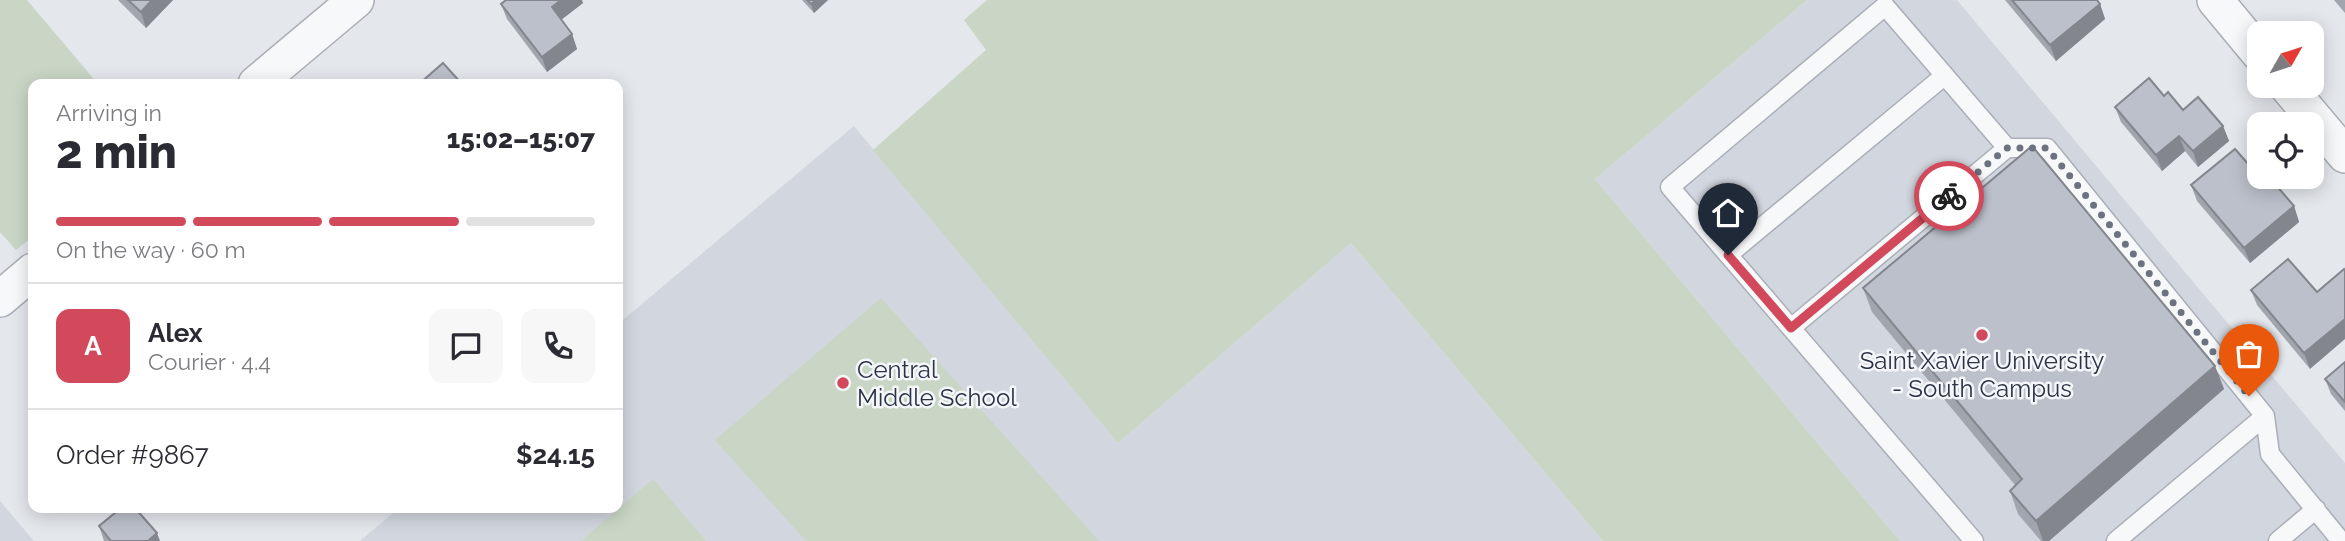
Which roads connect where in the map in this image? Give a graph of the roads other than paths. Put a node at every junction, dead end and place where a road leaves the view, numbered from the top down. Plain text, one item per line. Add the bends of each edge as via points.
1 (356, 0) edge
2 (2215, 0) edge
3 (2247, 39) edge
4 (1944, 76) junction
5 (262, 79) edge
6 (2297, 98) edge
7 (2007, 148) junction
8 (2345, 155) edge
9 (1728, 255) junction
10 (28, 275) edge
11 (0, 299) edge
12 (1791, 328) junction
13 (2265, 416) junction
14 (2315, 509) junction
15 (1974, 541) edge
16 (2116, 541) edge
17 (2278, 541) edge
18 (2342, 541) edge

1 - 5 street
2 - 3 street
4 - 7 lane
4 - 9 lane
4 - 9 lane via 1885,6 1670,187
6 - 8 street
7 - 12 lane
7 - 13 lane via 2047,148
9 - 12 lane
10 - 11 street
12 - 15 lane
13 - 14 lane via 2270,454
13 - 16 lane
14 - 17 lane
14 - 18 lane

